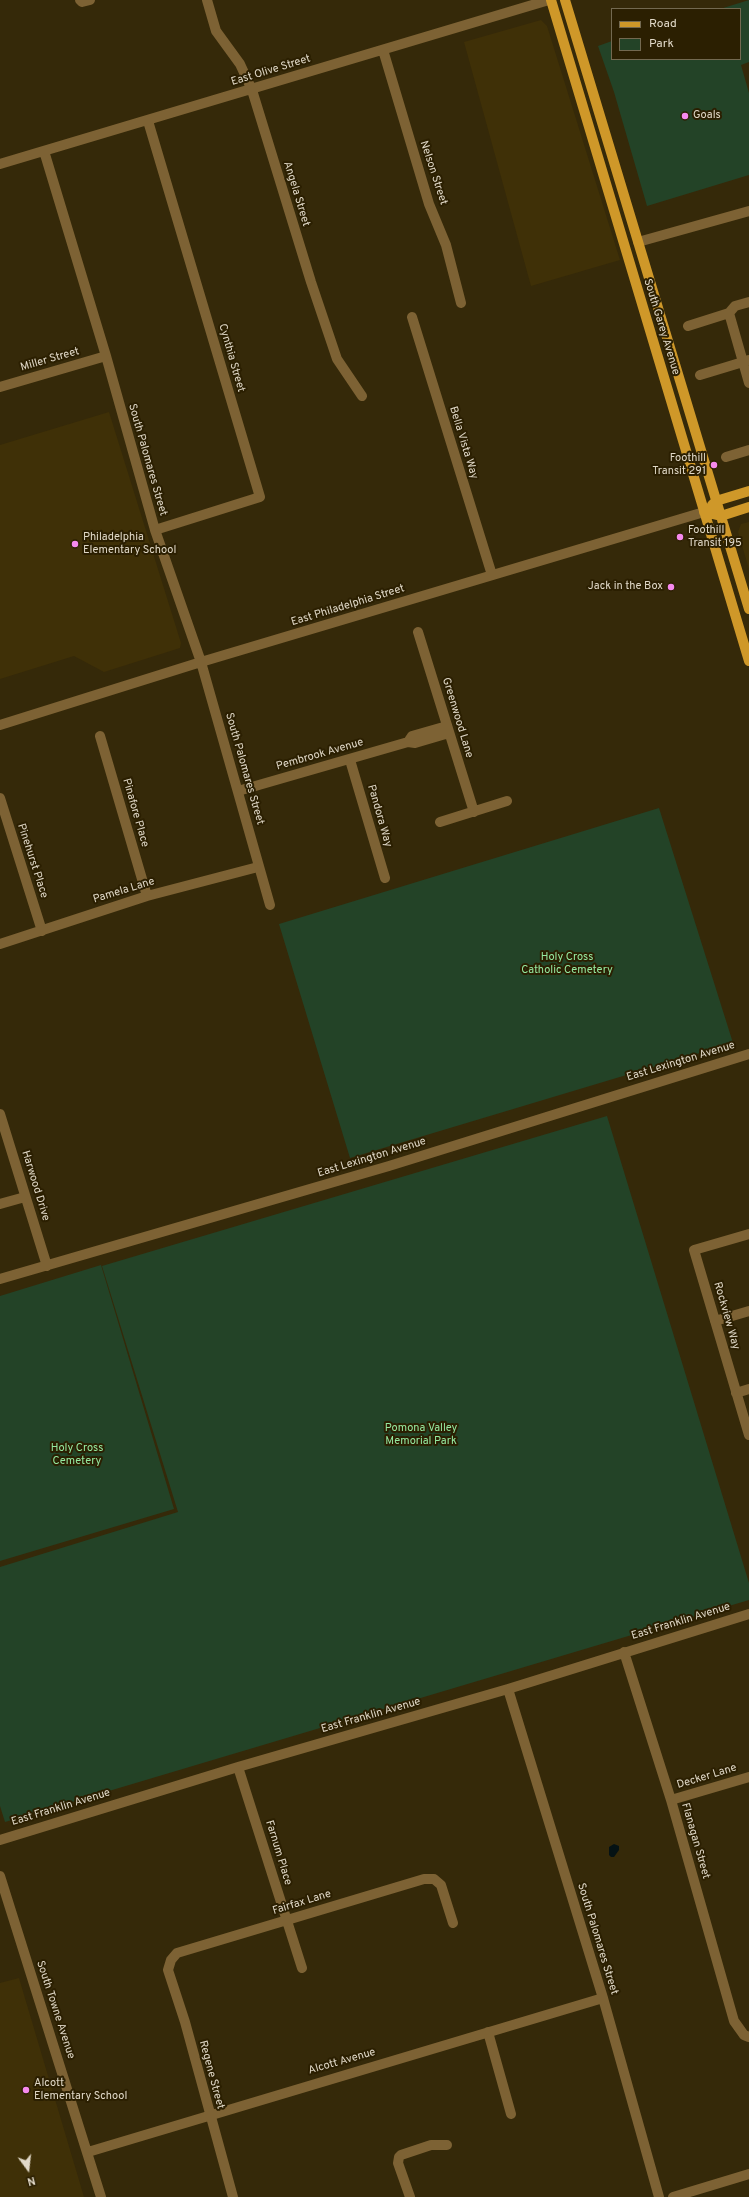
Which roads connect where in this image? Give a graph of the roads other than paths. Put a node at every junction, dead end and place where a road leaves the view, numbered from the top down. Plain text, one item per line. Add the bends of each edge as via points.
1 (206, 0) edge
2 (550, 0) edge
3 (565, 0) edge
4 (383, 50) junction
5 (252, 90) junction
6 (148, 121) junction
7 (44, 151) junction
8 (0, 164) edge
9 (749, 211) edge
10 (616, 220) junction
11 (638, 242) junction
12 (624, 247) junction
13 (645, 265) junction
14 (749, 302) edge
15 (461, 303) dead end
16 (729, 313) junction
17 (412, 317) dead end
18 (688, 326) dead end
19 (106, 356) junction
20 (746, 361) edge
21 (700, 375) dead end
22 (749, 383) edge
23 (0, 387) edge
24 (362, 396) dead end
25 (749, 450) edge
26 (726, 457) dead end
27 (749, 491) edge
28 (716, 501) junction
29 (749, 507) edge
30 (704, 512) junction
31 (721, 516) junction
32 (155, 530) junction
33 (492, 575) junction
34 (749, 609) edge
35 (418, 632) dead end
36 (749, 661) edge
37 (201, 662) junction
38 (0, 725) edge
39 (448, 729) junction
40 (100, 736) dead end
41 (350, 760) junction
42 (238, 791) junction
43 (0, 798) edge
44 (506, 801) dead end
45 (474, 812) junction
46 (440, 822) dead end
47 (258, 867) junction
48 (385, 878) dead end
49 (147, 896) junction
50 (270, 905) dead end
51 (42, 931) junction
52 (0, 944) edge
53 (749, 1054) edge
54 (0, 1114) edge
55 (25, 1197) junction
56 (0, 1204) edge
57 (749, 1234) edge
58 (47, 1266) junction
59 (0, 1279) edge
60 (749, 1311) edge
61 (715, 1321) junction
62 (749, 1389) edge
63 (736, 1393) junction
64 (749, 1435) edge
65 (749, 1614) edge
66 (624, 1652) junction
67 (508, 1689) junction
68 (238, 1767) junction
69 (749, 1777) edge
70 (671, 1800) junction
71 (0, 1840) edge
72 (0, 1876) edge
73 (286, 1920) junction
74 (453, 1923) dead end
75 (170, 1960) joint
76 (302, 1968) dead end
77 (602, 1998) junction
78 (488, 2032) junction
79 (746, 2036) edge
80 (209, 2114) junction
81 (511, 2114) dead end
82 (447, 2145) dead end
83 (88, 2152) junction
84 (749, 2174) edge
85 (101, 2197) edge
86 (233, 2197) edge
87 (410, 2197) edge
88 (659, 2197) edge
89 (672, 2197) edge

1 - 5 street, Angela Street via 216,30 240,64
2 - 4 street, East Olive Street
2 - 10 main road, South Garey Avenue
3 - 11 main road, South Garey Avenue
4 - 5 street, East Olive Street
4 - 15 street, Nelson Street via 429,204 446,245
5 - 6 street, East Olive Street
5 - 24 street, Angela Street via 337,359
6 - 7 street, East Olive Street
6 - 32 street, Cynthia Street via 260,497
7 - 8 street, East Olive Street
7 - 19 street, South Palomares Street
9 - 11 street
10 - 11 main road via 627,234
10 - 12 main road, South Garey Avenue
11 - 13 main road, South Garey Avenue
12 - 13 main road via 637,254
12 - 30 main road, South Garey Avenue
13 - 28 main road, South Garey Avenue
14 - 16 street via 735,306
16 - 18 street
16 - 20 street
17 - 33 street, Bella Vista Way
19 - 23 street, Miller Street
19 - 32 street, South Palomares Street
20 - 21 street
20 - 22 street
25 - 26 street
27 - 28 main road
28 - 30 main road
28 - 31 main road, South Garey Avenue
29 - 31 main road
30 - 31 main road
30 - 33 street, East Philadelphia Street
30 - 36 main road, South Garey Avenue
31 - 34 main road, South Garey Avenue
32 - 37 street, South Palomares Street
33 - 37 street, East Philadelphia Street
35 - 39 street, Greenwood Lane
37 - 38 street, East Philadelphia Street
37 - 42 street, South Palomares Street
39 - 41 street, Pembrook Avenue via 412,736 408,742
39 - 45 street, Greenwood Lane
40 - 49 street, Pinafore Place
41 - 42 street, Pembrook Avenue
41 - 48 street, Pandora Way
42 - 47 street, South Palomares Street
43 - 51 street, Pinehurst Place
44 - 45 street
45 - 46 street
47 - 49 street, Pamela Lane
47 - 50 street, South Palomares Street
49 - 51 street, Pamela Lane
51 - 52 street, Pamela Lane
53 - 58 street, East Lexington Avenue via 389,1166
54 - 55 street, Harwood Drive
55 - 56 street
55 - 58 street, Harwood Drive
57 - 61 street, Rockview Way via 694,1250
58 - 59 street, East Lexington Avenue
60 - 61 street
61 - 63 street, Rockview Way
62 - 63 street
63 - 64 street, Rockview Way
65 - 66 street, East Franklin Avenue
66 - 67 street, East Franklin Avenue
66 - 70 street, Flanagan Street
67 - 68 street, East Franklin Avenue
67 - 77 street, South Palomares Street
68 - 71 street, East Franklin Avenue
68 - 73 street, Farnum Place
69 - 70 street, Decker Lane
70 - 79 street, Flanagan Street via 734,2021
72 - 83 street, South Towne Avenue
73 - 74 street, Fairfax Lane via 424,1879 434,1879 441,1885
73 - 75 street, Fairfax Lane via 177,1953
73 - 76 street, Farnum Place
75 - 80 street, Regene Street via 168,1970 185,2022
77 - 78 street, Alcott Avenue
77 - 88 street, South Palomares Street
78 - 80 street, Alcott Avenue
78 - 81 street
80 - 83 street, Alcott Avenue
80 - 86 street, Regene Street
82 - 87 street via 431,2144 399,2157 398,2163
83 - 85 street, South Towne Avenue
84 - 89 street

